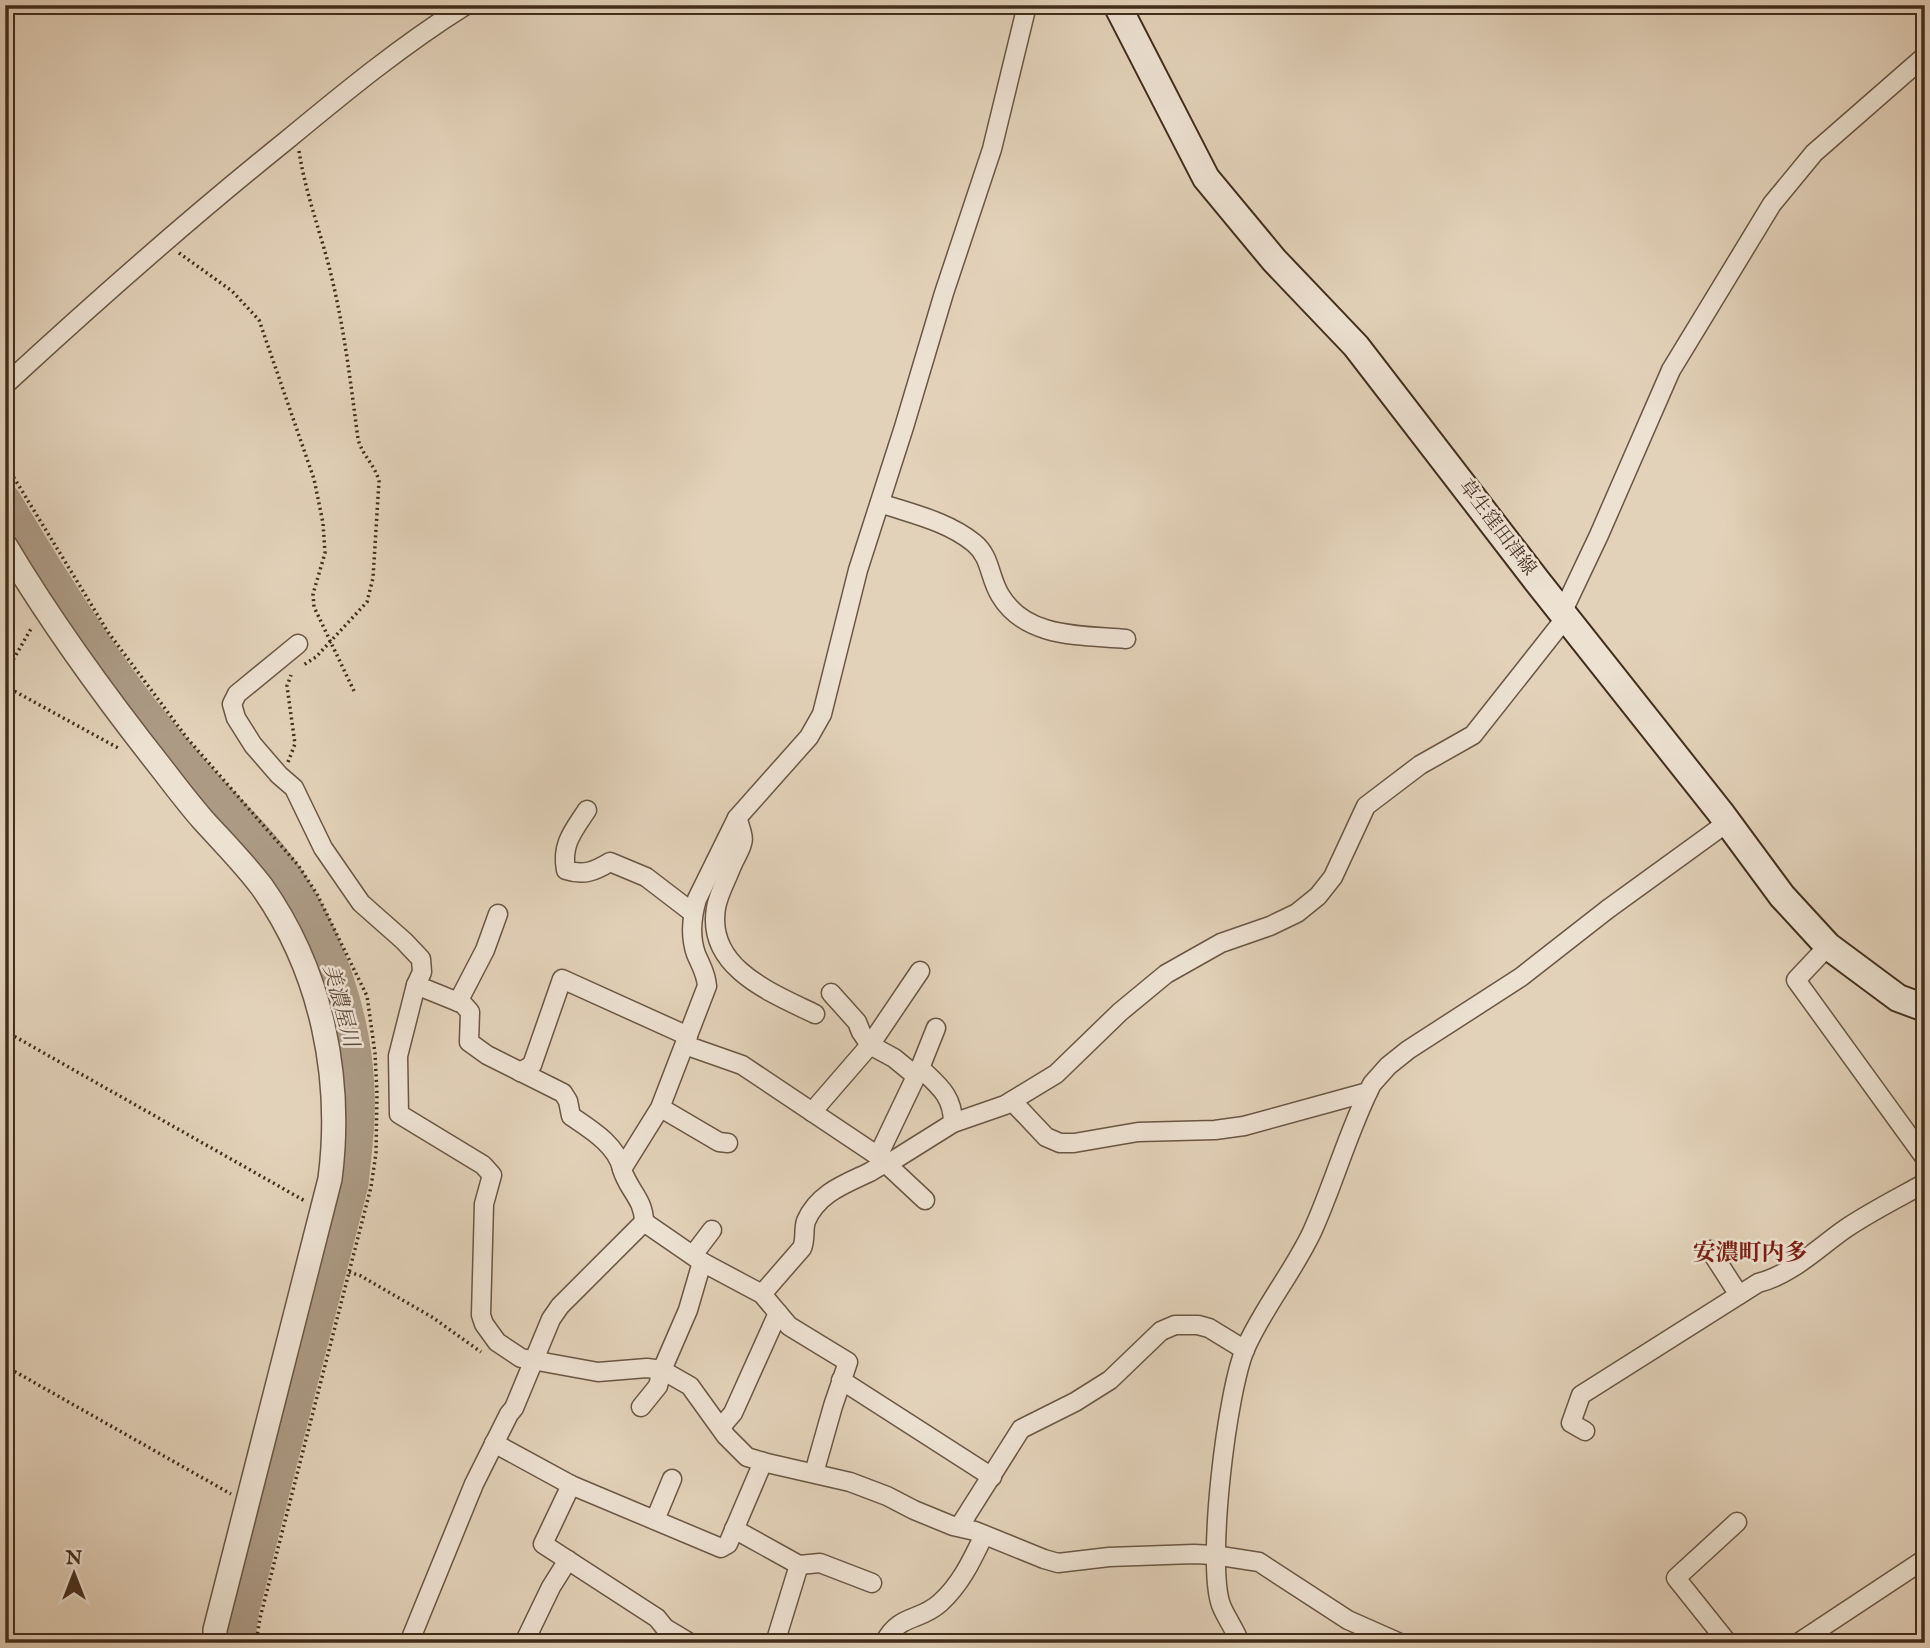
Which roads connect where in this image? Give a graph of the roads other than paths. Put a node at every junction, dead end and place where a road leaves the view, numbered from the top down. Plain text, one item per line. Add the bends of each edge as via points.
1 (466, 5) edge
2 (1027, 5) edge
3 (1117, 5) edge
4 (1925, 56) edge
5 (5, 384) edge
6 (880, 503) junction
7 (5, 545) edge
8 (1565, 614) junction
9 (1126, 639) dead end
10 (298, 644) dead end
11 (587, 810) dead end
12 (737, 818) junction
13 (1728, 822) junction
14 (693, 913) junction
15 (498, 914) dead end
16 (1828, 946) junction
17 (920, 971) dead end
18 (416, 985) junction
19 (831, 993) dead end
20 (458, 1002) junction
21 (1925, 1008) edge
22 (815, 1014) dead end
23 (936, 1028) dead end
24 (687, 1040) junction
25 (870, 1045) junction
26 (520, 1072) junction
27 (918, 1072) junction
28 (1368, 1092) junction
29 (1012, 1101) junction
30 (661, 1108) junction
31 (812, 1111) junction
32 (953, 1124) junction
33 (728, 1143) dead end
34 (1925, 1158) edge
35 (881, 1159) junction
36 (621, 1169) junction
37 (1925, 1182) edge
38 (925, 1200) dead end
39 (644, 1222) junction
40 (712, 1230) dead end
41 (1710, 1250) dead end
42 (698, 1259) junction
43 (762, 1294) junction
44 (1739, 1295) junction
45 (778, 1313) junction
46 (1245, 1350) junction
47 (533, 1361) junction
48 (662, 1370) junction
49 (841, 1380) junction
50 (641, 1407) dead end
51 (721, 1427) junction
52 (1584, 1431) dead end
53 (494, 1444) junction
54 (763, 1462) junction
55 (814, 1474) junction
56 (992, 1476) junction
57 (672, 1479) dead end
58 (571, 1485) junction
59 (655, 1520) junction
60 (1737, 1522) dead end
61 (959, 1527) junction
62 (734, 1530) junction
63 (984, 1535) junction
64 (1216, 1555) junction
65 (1925, 1559) edge
66 (568, 1560) junction
67 (799, 1565) junction
68 (873, 1583) dead end
69 (777, 1642) edge
70 (1925, 1642) edge
71 (215, 1643) edge
72 (409, 1643) edge
73 (524, 1643) edge
74 (690, 1643) edge
75 (884, 1643) edge
76 (1240, 1643) edge
77 (1400, 1643) edge
78 (1728, 1643) edge
79 (1798, 1643) edge
80 (1919, 1643) edge

1 - 5 street via 360,79 163,242
2 - 6 street via 992,149
3 - 8 main road, 草生窪田津線 via 1206,178 1274,260 1356,346
4 - 8 street via 1814,153 1772,204 1671,370
6 - 9 street via 946,525 975,544 986,555 999,594 1015,615 1060,634
6 - 12 street via 822,714 809,737
7 - 71 street via 97,685 263,889 284,923 312,988 328,1051 335,1116 331,1169
8 - 13 main road, 草生窪田津線
8 - 29 street via 1473,734 1420,765 1366,806 1333,877 1318,896 1297,913 1221,943 1166,974 1056,1074
10 - 18 street via 237,694 232,704 236,718 294,788 323,848 361,903 421,959
11 - 14 street via 566,843 566,870 580,874 610,862 646,877
12 - 14 street
12 - 22 street via 744,843 716,909 717,942 759,987
13 - 16 main road, 草生窪田津線 via 1782,896
13 - 28 street via 1532,969 1408,1050
14 - 24 street via 696,955 707,986
15 - 20 street
16 - 21 main road, 草生窪田津線 via 1898,998
16 - 34 street via 1796,980
17 - 25 street
18 - 20 street
18 - 47 street via 398,1056 399,1114 492,1175 484,1204 481,1315 496,1342
19 - 25 street via 857,1021
20 - 26 street via 470,1012 469,1042
23 - 27 street
24 - 26 street via 562,979 532,1065
24 - 30 street
24 - 31 street via 743,1065
25 - 27 street
25 - 31 street
26 - 36 street via 563,1093 571,1116 612,1149
27 - 32 street via 950,1101
27 - 35 street
28 - 29 street via 1225,1129 1138,1132 1074,1143 1046,1137
28 - 46 street via 1312,1232
29 - 32 street
30 - 33 street
30 - 36 street
31 - 35 street
32 - 35 street via 894,1160
35 - 38 street
35 - 43 street via 824,1197 804,1224 802,1248
36 - 39 street via 644,1209
37 - 44 street
39 - 42 street
39 - 47 street via 560,1306
40 - 42 street
41 - 44 street
42 - 43 street
42 - 48 street via 688,1310
43 - 45 street
44 - 52 street via 1581,1395 1571,1423
45 - 49 street via 789,1326 848,1362
45 - 51 street via 733,1413
46 - 56 street via 1198,1325 1175,1325 1161,1331 1110,1380 1021,1429
46 - 64 street via 1231,1399
47 - 48 street via 598,1372
47 - 53 street
48 - 50 street via 658,1386
48 - 51 street via 690,1386
49 - 55 street
49 - 56 street
51 - 54 street via 747,1457
53 - 58 street
53 - 72 street
54 - 55 street
54 - 62 street
55 - 61 street via 862,1486
56 - 61 street
57 - 59 street
58 - 59 street
58 - 66 street via 544,1544
59 - 62 street via 722,1548
60 - 78 street via 1676,1578
61 - 63 street
62 - 67 street
63 - 64 street via 1058,1563
63 - 75 street via 963,1578 941,1602 901,1622
64 - 76 street via 1221,1604
64 - 77 street via 1259,1562 1348,1620
65 - 79 street
66 - 73 street
66 - 74 street
67 - 68 street via 820,1563
67 - 69 street
70 - 80 street

